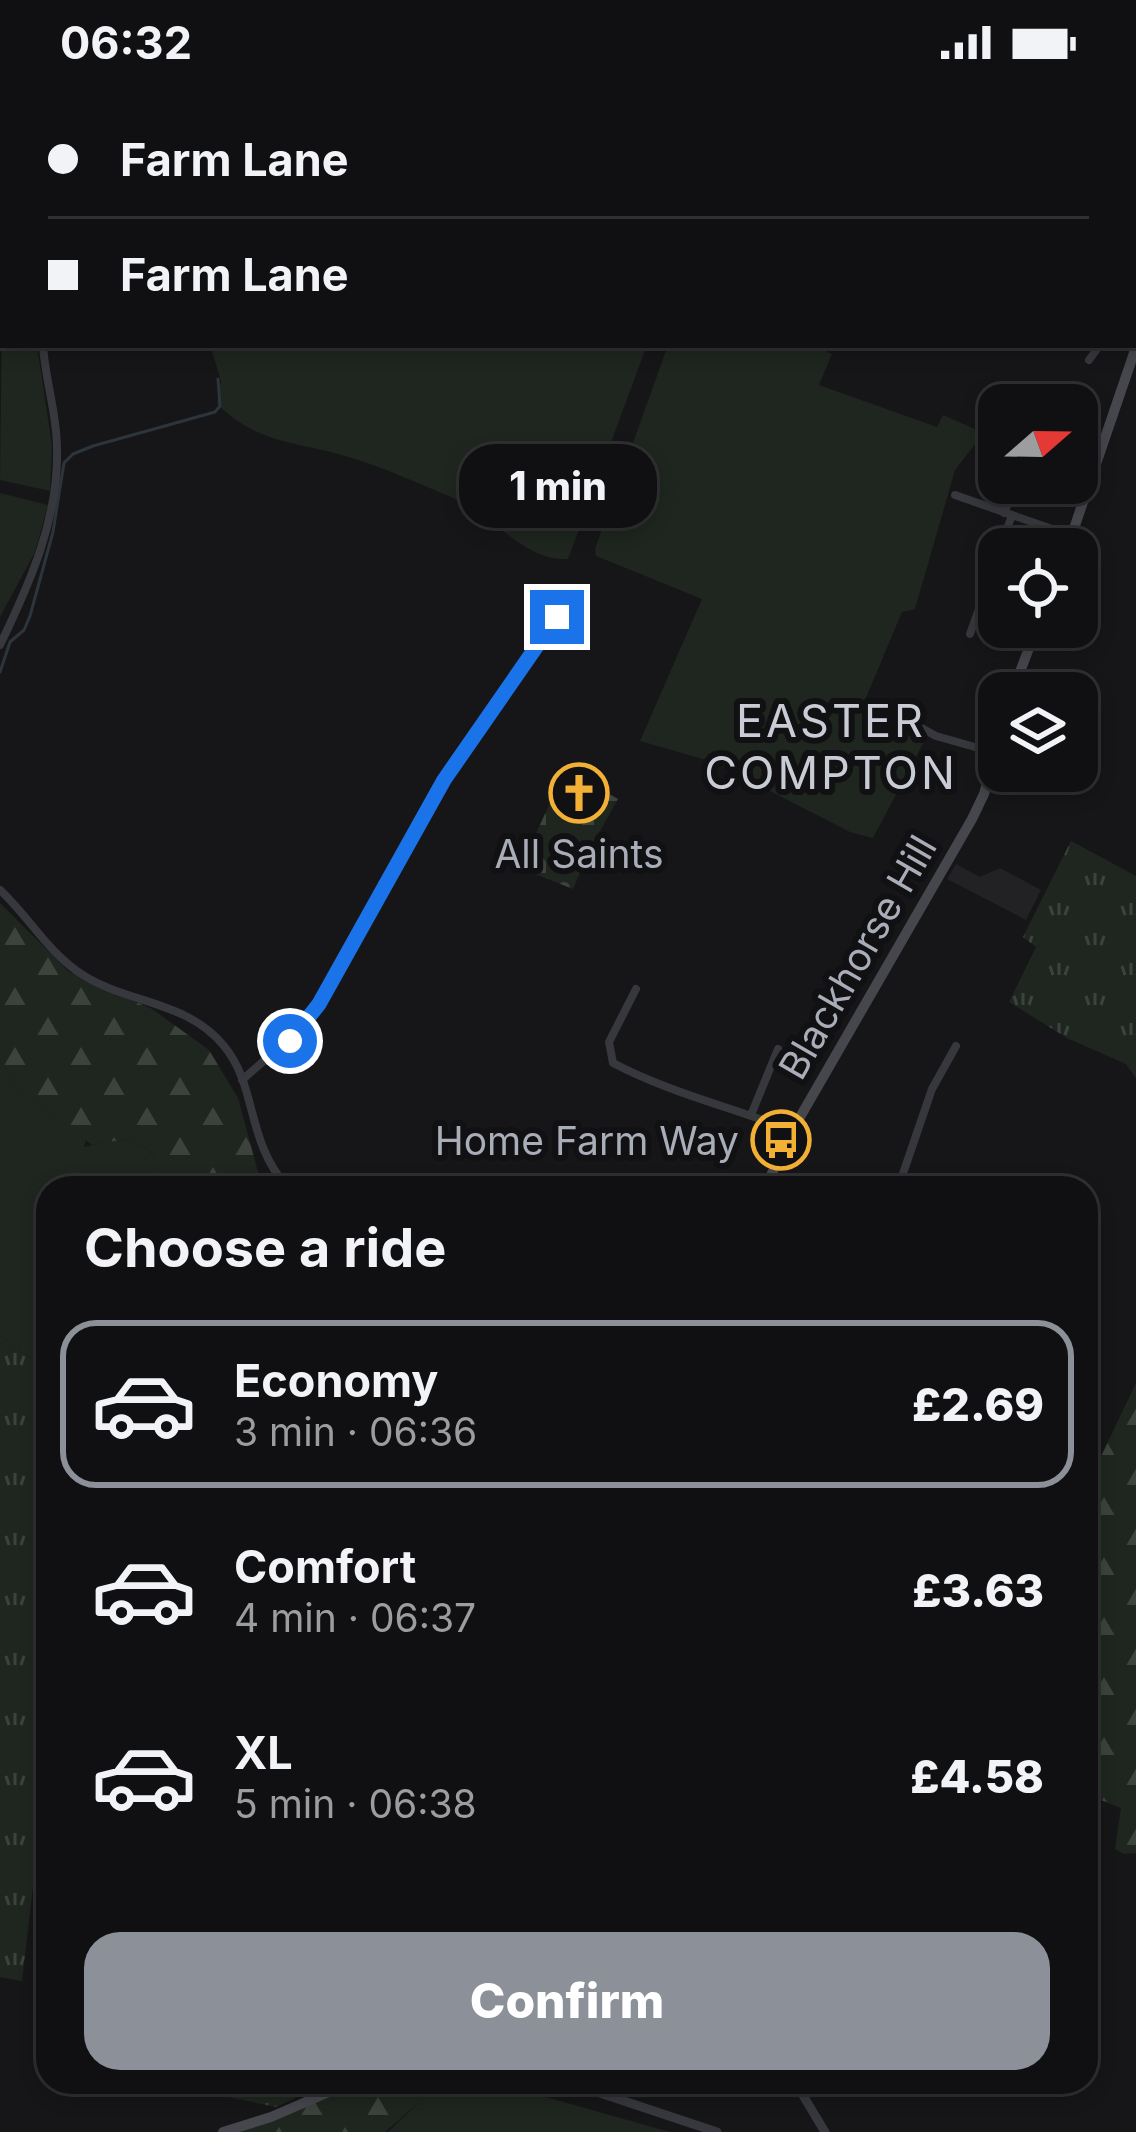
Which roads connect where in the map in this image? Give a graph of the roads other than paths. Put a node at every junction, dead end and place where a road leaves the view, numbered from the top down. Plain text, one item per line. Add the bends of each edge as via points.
1 (43, 348) edge
2 (1098, 348) edge
3 (1136, 348) edge
4 (1089, 360) dead end
5 (955, 496) dead end
6 (1011, 504) edge
7 (1008, 514) junction
8 (1005, 528) edge
9 (1037, 528) edge
10 (1074, 528) edge
11 (978, 612) edge
12 (557, 617) dead end
13 (970, 634) dead end
14 (0, 645) edge
15 (896, 714) dead end
16 (978, 744) edge
17 (982, 792) edge
18 (0, 890) edge
19 (636, 989) dead end
20 (617, 993) dead end
21 (630, 1000) junction
22 (956, 1046) dead end
23 (778, 1048) dead end
24 (242, 1080) junction
25 (751, 1114) junction
26 (792, 1131) junction
27 (277, 1176) edge
28 (771, 1176) edge
29 (902, 1176) edge
30 (324, 2094) edge
31 (603, 2094) edge
32 (802, 2094) edge
33 (223, 2132) edge
34 (717, 2132) edge
35 (825, 2132) edge

1 - 14 street via 58,445 54,498 40,555
2 - 4 street
3 - 10 main road
5 - 7 street
6 - 7 street
7 - 8 street
7 - 9 street
11 - 13 street
12 - 24 street via 444,780 306,1024
15 - 16 street, Blackhorse Hill via 936,736
17 - 26 main road, Blackhorse Hill
18 - 24 street via 77,971 207,1029
19 - 21 street
20 - 21 street
21 - 25 street via 609,1042 613,1063 673,1092
22 - 29 street
23 - 25 street
24 - 27 street via 259,1147
25 - 26 street
26 - 28 main road, Blackhorse Hill
30 - 33 main road
31 - 34 street
32 - 35 street

